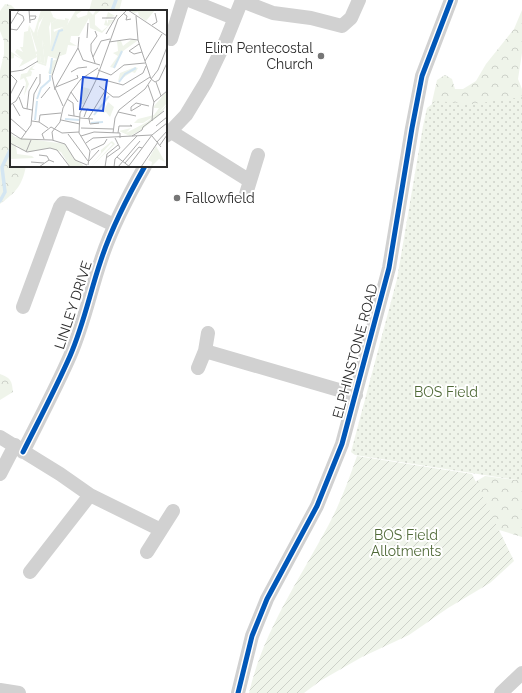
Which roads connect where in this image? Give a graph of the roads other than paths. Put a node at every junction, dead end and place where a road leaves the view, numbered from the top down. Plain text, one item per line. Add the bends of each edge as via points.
1 (183, 0) edge
2 (188, 0) edge
3 (242, 0) edge
4 (359, 0) edge
5 (451, 0) edge
6 (234, 18) junction
7 (170, 39) dead end
8 (168, 134) edge
9 (258, 155) dead end
10 (144, 167) edge
11 (114, 225) junction
12 (23, 307) dead end
13 (208, 333) dead end
14 (205, 351) junction
15 (198, 368) dead end
16 (356, 395) junction
17 (0, 437) edge
18 (19, 449) junction
19 (0, 474) edge
20 (90, 494) junction
21 (173, 511) dead end
22 (161, 530) junction
23 (147, 552) dead end
24 (30, 572) dead end
25 (522, 673) edge
26 (0, 690) edge
27 (18, 693) edge
28 (238, 693) edge
29 (500, 693) edge

1 - 7 street
2 - 6 street
3 - 4 street via 274,13 311,18 342,26 351,18
3 - 6 street
5 - 16 street, ELPHINSTONE ROAD via 422,76 389,268
6 - 8 street via 206,82 186,115
8 - 9 street via 248,188
10 - 11 street, LINLEY DRIVE
11 - 12 street via 63,203
11 - 18 street, LINLEY DRIVE via 100,260 88,306 70,355
13 - 14 street
14 - 15 street
14 - 16 street
16 - 28 street, ELPHINSTONE ROAD via 342,444 317,506 267,599 252,636
17 - 18 street
18 - 19 street, LINLEY DRIVE
18 - 20 street
20 - 22 street
20 - 24 street
21 - 22 street
22 - 23 street
25 - 29 street
26 - 27 street

